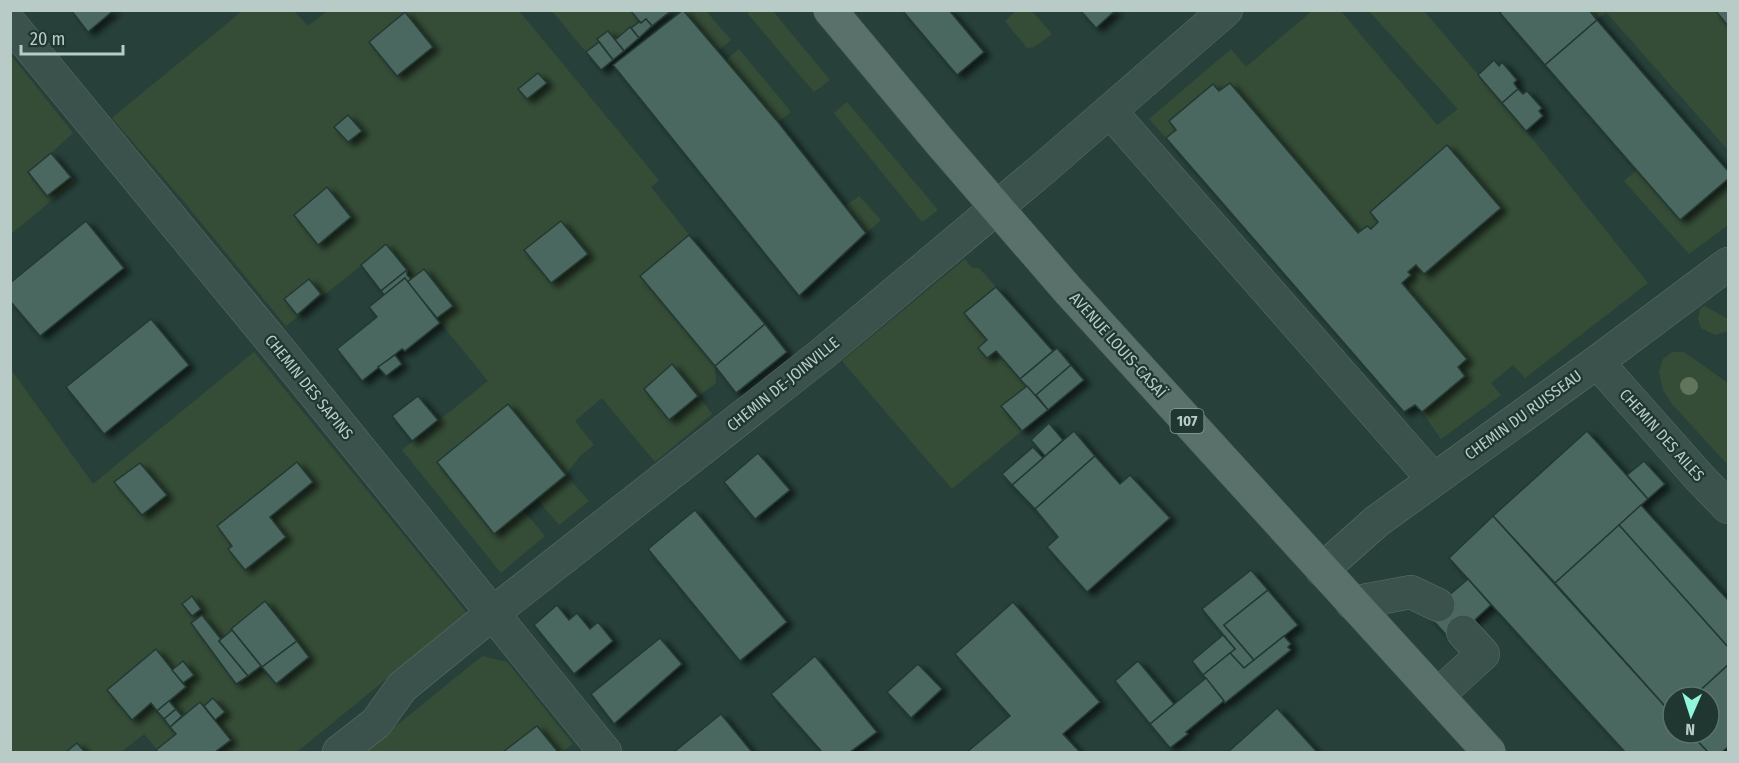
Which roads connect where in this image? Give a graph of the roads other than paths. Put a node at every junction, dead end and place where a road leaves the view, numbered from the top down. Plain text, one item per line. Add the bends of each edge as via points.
1 (830, 10) edge
2 (1226, 10) edge
3 (10, 23) edge
4 (1110, 111) junction
5 (998, 207) junction
6 (1728, 264) edge
7 (1597, 362) junction
8 (1433, 479) junction
9 (1728, 507) edge
10 (1322, 570) junction
11 (1353, 603) junction
12 (1438, 605) dead end
13 (493, 613) junction
14 (1463, 632) dead end
15 (1437, 695) junction
16 (339, 753) edge
17 (605, 753) edge
18 (1489, 753) edge

1 - 5 main road, AVENUE LOUIS-CASAÏ / 107
2 - 4 street, CHEMIN DE-JOINVILLE
3 - 13 street, CHEMIN DES SAPINS
4 - 5 street, CHEMIN DE-JOINVILLE
4 - 8 street
5 - 10 main road, AVENUE LOUIS-CASAÏ / 107 via 1068,290
5 - 13 street, CHEMIN DE-JOINVILLE via 821,355
6 - 7 street, CHEMIN DU RUISSEAU
7 - 8 street, CHEMIN DU RUISSEAU
7 - 9 street, CHEMIN DES AILES
8 - 10 street, CHEMIN DU RUISSEAU via 1377,520
10 - 11 main road, AVENUE LOUIS-CASAÏ / 107
11 - 12 street via 1411,592
11 - 15 main road, AVENUE LOUIS-CASAÏ / 107
13 - 16 street, CHEMIN DE-JOINVILLE via 402,687 376,723
13 - 17 street, CHEMIN DES SAPINS
14 - 15 street via 1483,654
15 - 18 main road, AVENUE LOUIS-CASAÏ / 107

